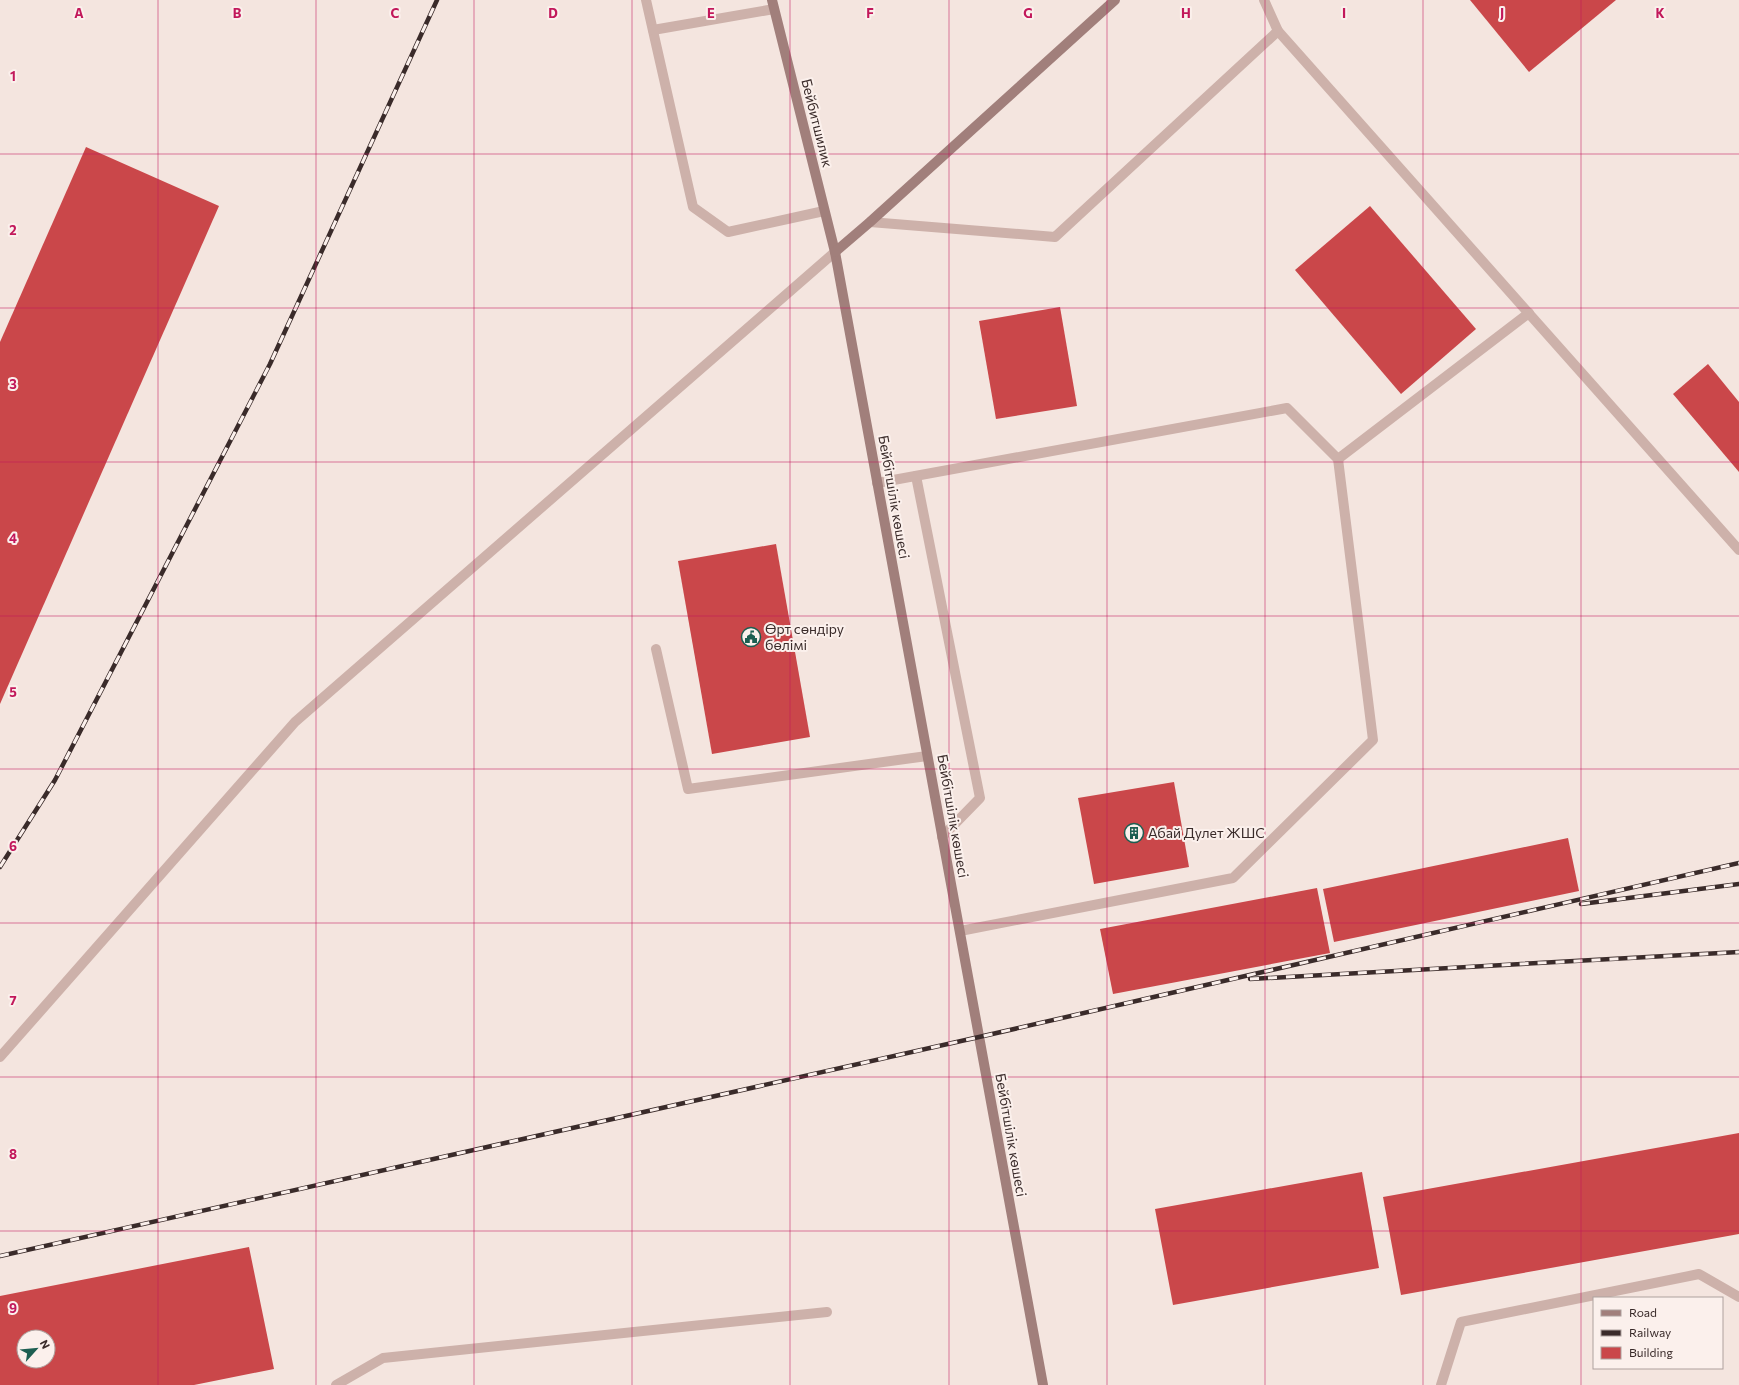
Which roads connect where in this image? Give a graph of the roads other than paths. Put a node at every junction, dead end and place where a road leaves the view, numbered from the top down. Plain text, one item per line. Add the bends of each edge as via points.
1 (646, 0) edge
2 (1115, 0) edge
3 (1264, 0) edge
4 (773, 5) edge
5 (653, 30) junction
6 (1278, 31) junction
7 (824, 211) junction
8 (870, 222) junction
9 (834, 252) junction
10 (1529, 313) junction
11 (1338, 459) junction
12 (916, 476) junction
13 (877, 483) junction
14 (1739, 550) edge
15 (656, 649) dead end
16 (927, 756) junction
17 (942, 837) junction
18 (960, 931) junction
19 (0, 1057) edge
20 (1739, 1298) edge
21 (827, 1312) dead end
22 (336, 1385) edge
23 (1043, 1385) edge
24 (1441, 1385) edge

1 - 5 lane
2 - 8 street
3 - 6 lane
4 - 5 lane
4 - 7 street, Бейбитшилик
5 - 7 lane via 693,208 728,232
6 - 8 lane via 1055,237
6 - 10 lane
7 - 9 street, Бейбитшилик
8 - 9 street
9 - 13 street, Бейбітшілік көшесі
9 - 19 lane via 295,722
10 - 11 lane
10 - 14 lane
11 - 12 lane via 1288,408
11 - 18 lane via 1373,740 1233,878
12 - 13 lane
12 - 17 lane via 980,798
13 - 16 street, Бейбітшілік көшесі
15 - 16 lane via 688,789
16 - 17 street, Бейбітшілік көшесі
17 - 18 street, Бейбітшілік көшесі
18 - 23 street, Бейбітшілік көшесі
20 - 24 lane via 1699,1274 1461,1322
21 - 22 lane via 383,1358

